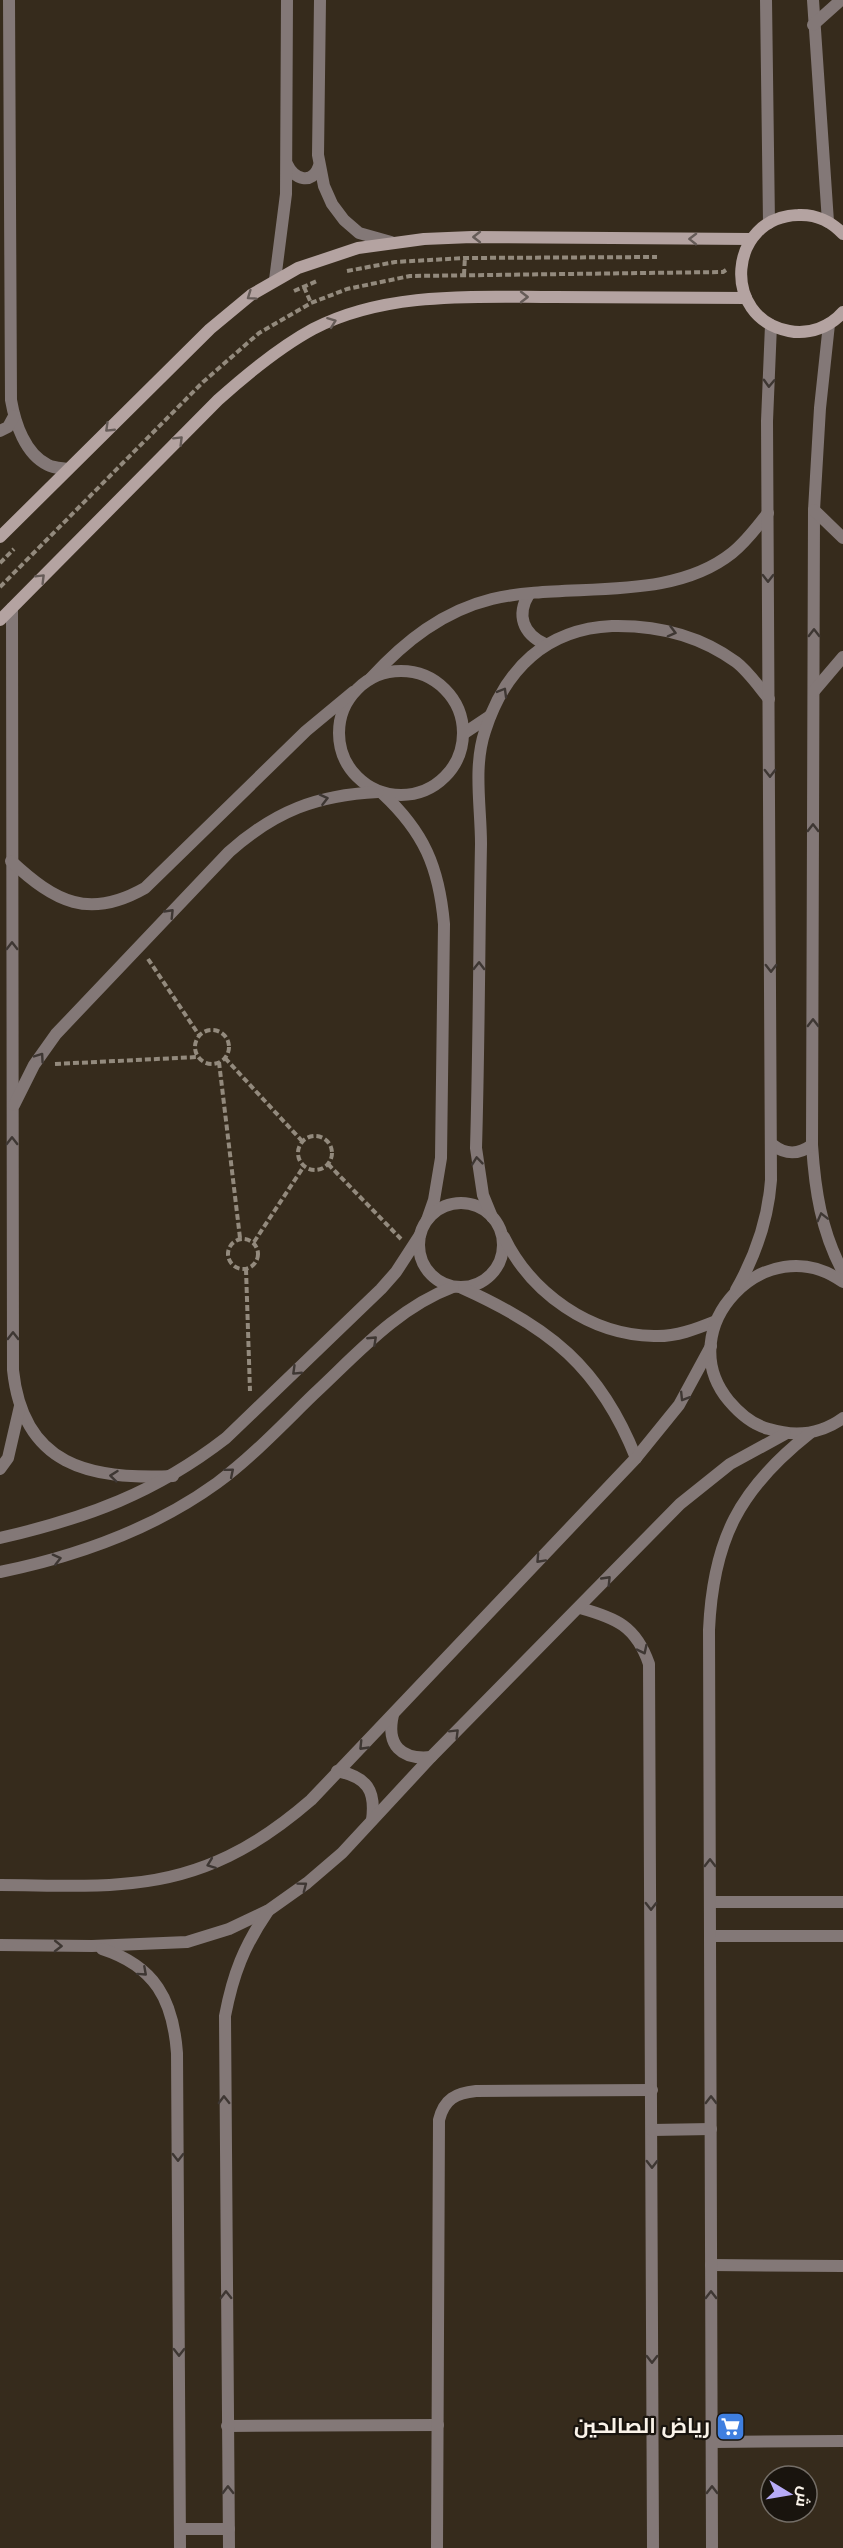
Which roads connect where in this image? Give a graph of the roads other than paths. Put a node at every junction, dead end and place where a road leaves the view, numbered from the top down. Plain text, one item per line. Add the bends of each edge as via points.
1 (9, 0) edge
2 (287, 0) edge
3 (320, 0) edge
4 (766, 0) edge
5 (813, 0) edge
6 (841, 0) edge
7 (813, 25) junction
8 (287, 163) junction
9 (319, 166) junction
10 (828, 222) junction
11 (769, 223) junction
12 (843, 234) edge
13 (751, 240) junction
14 (391, 242) junction
15 (275, 280) junction
16 (746, 298) junction
17 (843, 312) edge
18 (830, 324) junction
19 (771, 325) junction
20 (14, 416) junction
21 (0, 431) edge
22 (68, 469) junction
23 (814, 510) junction
24 (768, 513) junction
25 (0, 537) edge
26 (843, 538) edge
27 (528, 594) junction
28 (12, 608) junction
29 (0, 620) edge
30 (545, 644) junction
31 (843, 657) edge
32 (371, 678) junction
33 (814, 691) junction
34 (353, 692) junction
35 (769, 699) junction
36 (490, 716) junction
37 (463, 739) junction
38 (479, 767) junction
39 (380, 792) junction
40 (0, 830) edge
41 (11, 839) junction
42 (11, 861) junction
43 (12, 1109) junction
44 (772, 1145) junction
45 (812, 1145) junction
46 (492, 1217) junction
47 (427, 1220) junction
48 (501, 1232) junction
49 (420, 1235) junction
50 (843, 1272) edge
51 (843, 1282) edge
52 (457, 1287) junction
53 (736, 1290) junction
54 (716, 1321) junction
55 (711, 1346) junction
56 (20, 1406) junction
57 (840, 1422) edge
58 (810, 1433) junction
59 (785, 1434) junction
60 (636, 1458) junction
61 (0, 1469) edge
62 (173, 1476) junction
63 (0, 1538) edge
64 (0, 1572) edge
65 (580, 1608) junction
66 (393, 1714) junction
67 (431, 1757) junction
68 (337, 1772) junction
69 (372, 1820) junction
70 (0, 1885) edge
71 (710, 1902) junction
72 (843, 1902) edge
73 (269, 1910) junction
74 (710, 1936) junction
75 (843, 1936) edge
76 (0, 1945) edge
77 (92, 1946) junction
78 (652, 2090) junction
79 (711, 2129) junction
80 (652, 2130) junction
81 (711, 2265) junction
82 (843, 2266) edge
83 (438, 2425) junction
84 (227, 2426) junction
85 (843, 2440) edge
86 (712, 2442) junction
87 (180, 2529) junction
88 (229, 2529) junction
89 (180, 2548) edge
90 (229, 2548) edge
91 (437, 2548) edge
92 (653, 2548) edge
93 (712, 2548) edge

1 - 20 street
2 - 8 street
3 - 9 street
4 - 11 street
5 - 7 street
6 - 7 street
7 - 10 street
8 - 9 street via 291,172 308,179
8 - 15 street
9 - 14 street via 332,204 344,220 359,233
10 - 11 street via 804,214 780,217
10 - 12 street
11 - 13 street
13 -> 14 street via 465,237
13 - 16 street via 741,262
14 - 15 street via 329,257
15 -> 22 street via 210,329
16 - 19 street via 752,309
28 -> 16 street via 218,400 250,372 313,329 388,305 464,298
17 - 18 street
18 - 19 street via 806,332
18 - 23 street
19 -> 24 street
20 - 21 street via 8,427
20 - 22 street via 33,452 49,466
22 - 25 street
23 - 26 street
33 -> 23 street
24 - 27 street via 731,554 682,578 655,584
24 -> 35 street
27 - 30 street via 523,603 523,624 528,633
27 - 32 street via 492,599 425,628
28 - 29 street
28 - 41 street
30 -> 35 street via 568,633 603,627 638,625 674,631 707,644 737,663
36 -> 30 street via 523,664
31 - 33 street
32 - 34 street
32 - 37 street via 393,671 415,672 435,681 452,696 461,716
45 -> 33 street
34 - 39 street via 341,713 338,737 344,760 358,779
34 - 42 street via 306,731 145,888 127,898 107,904 68,902 48,892
35 -> 44 street
36 - 37 street
36 - 38 street
37 - 38 street
37 - 39 street via 458,760 444,778 426,791 404,796
46 -> 38 street via 483,1195 476,1148
43 -> 39 street via 34,1065 63,1026 249,834 272,819 323,798
39 - 47 street via 404,814 421,838 442,894 441,1158
40 - 41 street
41 - 42 street
43 -> 42 street
56 -> 43 street via 13,1370
44 - 45 street via 788,1153
44 - 53 street via 770,1207 754,1255
50 -> 45 street via 822,1222
46 - 47 street via 481,1208 451,1204
46 - 48 street
47 - 49 street
48 - 52 street via 501,1258 495,1270 474,1285
48 - 54 street via 526,1275 544,1293 594,1322 624,1333 655,1336 686,1333
49 - 52 street via 422,1262 429,1273 440,1282
49 -> 62 street via 381,1289 226,1438
51 - 53 street via 815,1268 794,1266 772,1269
52 - 60 street via 535,1327 584,1367 623,1425
64 -> 52 street via 110,1542 192,1500 244,1460 404,1313 435,1294
53 - 54 street
54 - 55 street
55 - 59 street via 714,1371 723,1394 739,1413 761,1427
55 -> 60 street via 679,1405
56 - 61 street via 8,1458
62 -> 56 street via 136,1478 73,1466 50,1451 32,1430
57 - 58 street
58 - 59 street
71 -> 58 street via 711,1592 719,1554 734,1518 754,1486 780,1457
65 -> 59 street via 704,1483 747,1453
60 -> 66 street
62 - 63 street via 92,1513
67 -> 65 street
65 -> 78 street via 626,1627 643,1647 649,1664
66 - 67 street via 393,1743 403,1754 417,1759
66 -> 68 street
67 - 69 street
68 - 69 street via 355,1775 368,1786 374,1802
68 -> 70 street via 280,1826 210,1865 131,1884
73 -> 69 street via 342,1853
71 - 72 street
71 - 74 street
73 - 77 street via 229,1929 187,1942
84 -> 73 street via 225,2016 239,1959
74 - 75 street
79 -> 74 street
76 -> 77 street
77 -> 87 street via 120,1955 145,1972 164,1995 175,2023
78 - 80 street
78 - 83 street via 462,2092 442,2108
79 - 80 street
79 - 81 street
80 -> 92 street
81 - 82 street
86 -> 81 street
83 - 84 street
83 - 91 street
88 -> 84 street
85 - 86 street
93 -> 86 street
87 - 88 street
87 - 89 street
88 - 90 street

